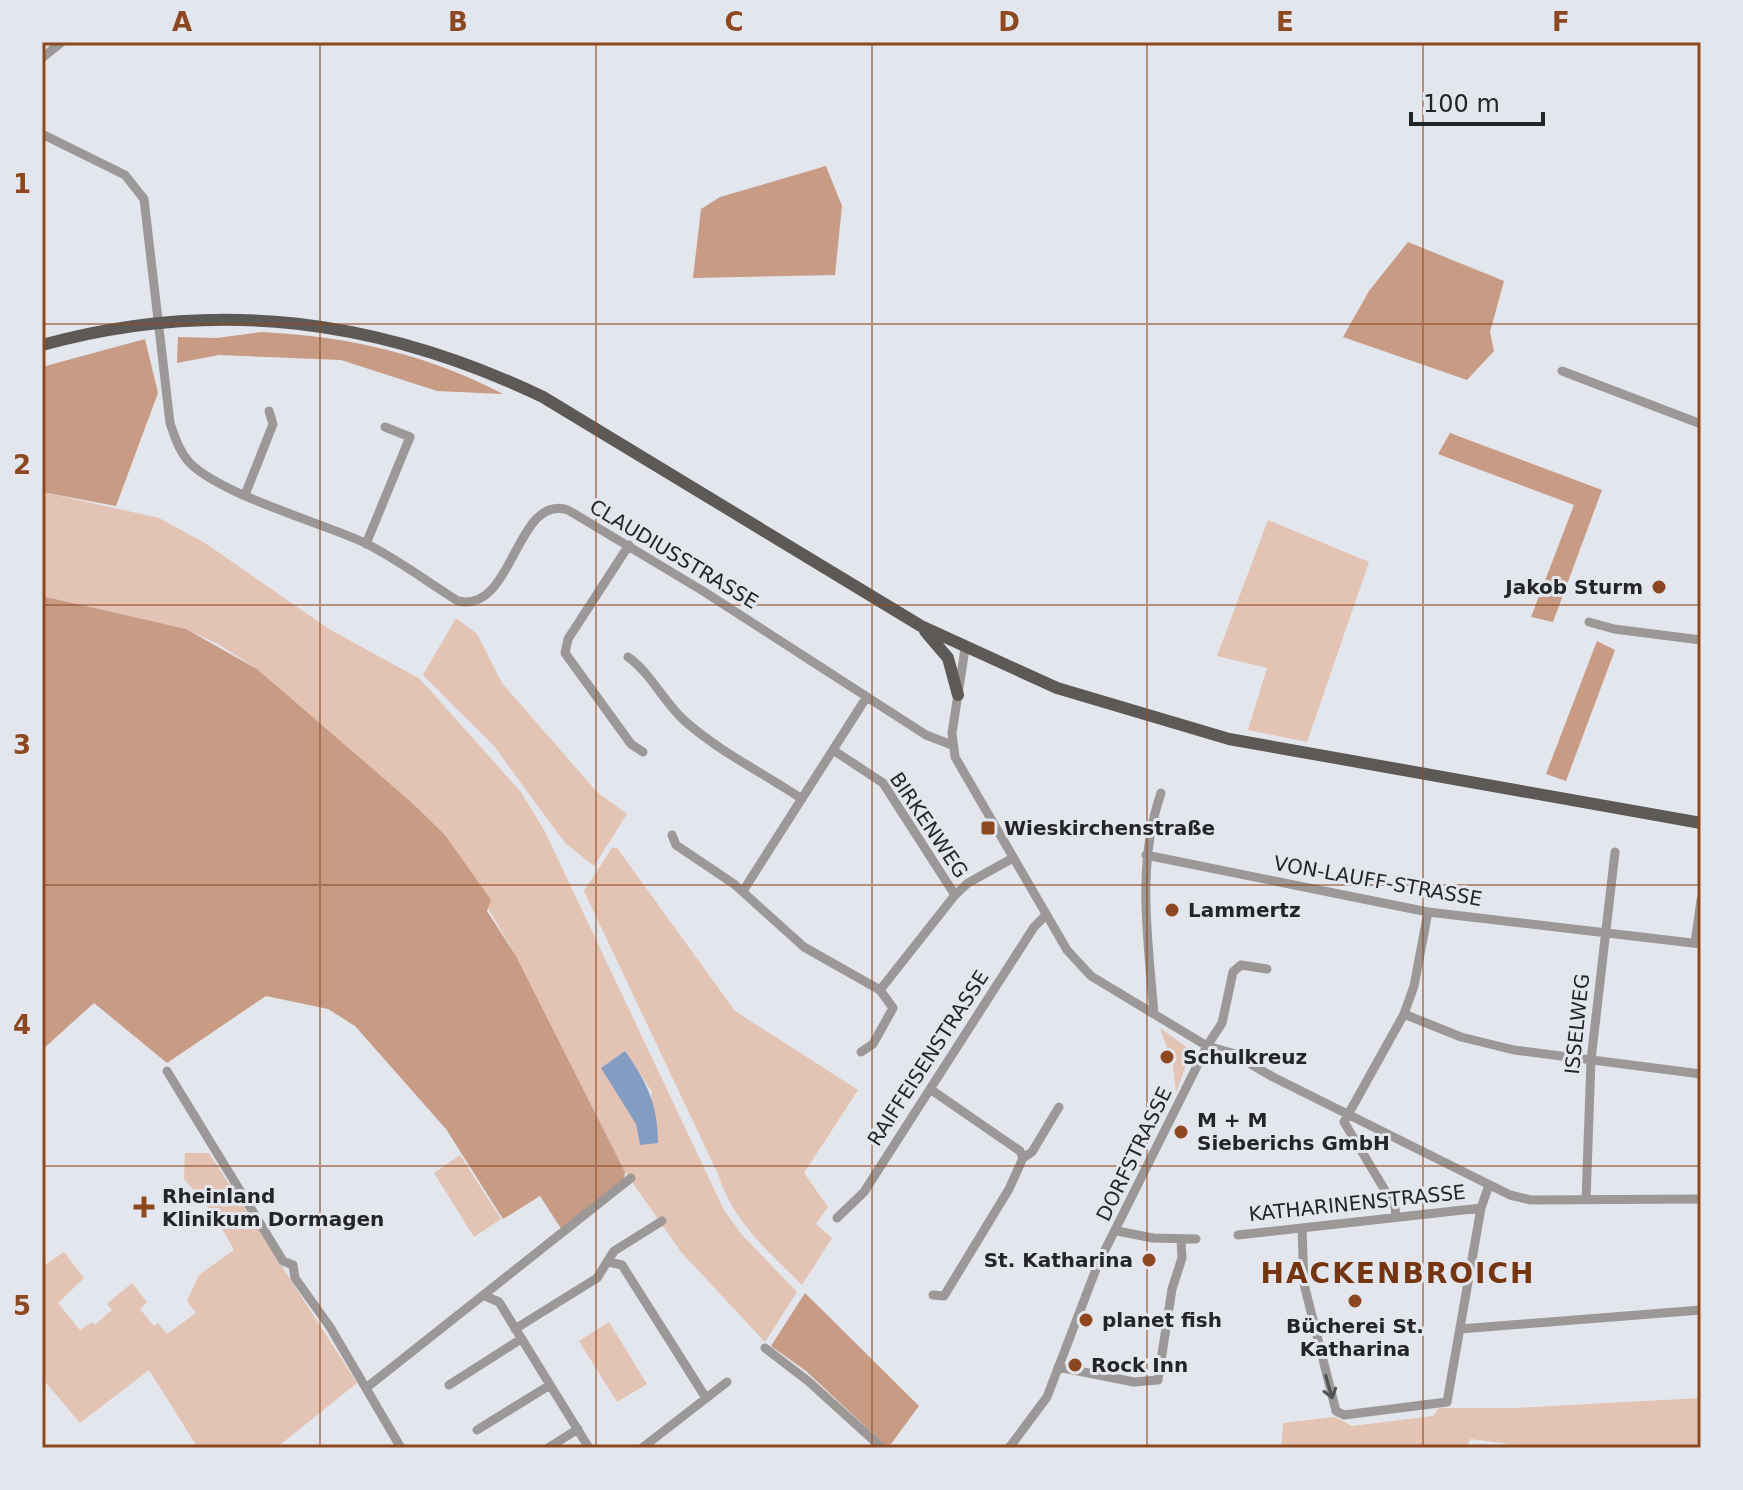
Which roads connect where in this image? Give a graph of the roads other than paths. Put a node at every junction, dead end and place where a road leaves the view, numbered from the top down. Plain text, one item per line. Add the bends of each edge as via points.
1 (62, 42) edge
2 (42, 58) edge
3 (42, 134) edge
4 (160, 322) junction
5 (42, 345) edge
6 (1562, 371) dead end
7 (269, 411) dead end
8 (1701, 424) edge
9 (385, 427) dead end
10 (410, 437) junction
11 (421, 441) dead end
12 (245, 495) junction
13 (366, 544) junction
14 (629, 545) junction
15 (1589, 622) dead end
16 (921, 626) junction
17 (1701, 640) edge
18 (965, 649) junction
19 (628, 657) dead end
20 (958, 695) junction
21 (866, 698) junction
22 (952, 745) junction
23 (833, 750) junction
24 (643, 752) dead end
25 (1161, 793) dead end
26 (802, 799) junction
27 (1701, 823) edge
28 (672, 835) dead end
29 (1615, 852) dead end
30 (1146, 855) junction
31 (1013, 858) junction
32 (743, 891) junction
33 (955, 895) junction
34 (1701, 900) edge
35 (1428, 912) junction
36 (1046, 915) junction
37 (1605, 932) junction
38 (1698, 943) edge
39 (1267, 969) dead end
40 (880, 990) junction
41 (1154, 1014) junction
42 (1404, 1014) junction
43 (1207, 1046) junction
44 (861, 1052) dead end
45 (1591, 1060) junction
46 (167, 1071) dead end
47 (1701, 1074) edge
48 (930, 1089) junction
49 (1059, 1107) dead end
50 (1348, 1115) junction
51 (1023, 1158) junction
52 (631, 1178) dead end
53 (1489, 1185) junction
54 (1701, 1199) edge
55 (1586, 1200) junction
56 (1481, 1208) junction
57 (1396, 1217) junction
58 (837, 1218) dead end
59 (662, 1221) dead end
60 (1302, 1228) junction
61 (1117, 1231) junction
62 (1238, 1235) dead end
63 (1196, 1239) dead end
64 (1181, 1240) junction
65 (609, 1262) junction
66 (933, 1295) dead end
67 (485, 1296) junction
68 (1701, 1310) edge
69 (515, 1329) junction
70 (1460, 1329) junction
71 (521, 1339) junction
72 (765, 1348) dead end
73 (1058, 1367) junction
74 (727, 1382) dead end
75 (449, 1385) dead end
76 (550, 1385) junction
77 (366, 1388) junction
78 (706, 1398) junction
79 (578, 1429) junction
80 (477, 1430) dead end
81 (401, 1448) edge
82 (548, 1448) edge
83 (589, 1448) edge
84 (642, 1448) edge
85 (882, 1448) edge
86 (1009, 1448) edge

1 - 2 street
3 - 4 street, CLAUDIUSSTRASSE via 115,170 139,189 147,210
4 - 5 main road
4 - 12 street, CLAUDIUSSTRASSE via 166,399 176,442 204,474
4 - 16 main road via 299,322 378,336 461,361 583,420
6 - 8 street
7 - 12 street via 273,424
9 - 10 street
10 - 11 street
10 - 13 street
12 - 13 street, CLAUDIUSSTRASSE
13 - 14 street, CLAUDIUSSTRASSE via 468,603 487,596 531,528 551,508 568,510
14 - 21 street, CLAUDIUSSTRASSE
14 - 24 street via 568,639 565,653 631,744
15 - 17 street
16 - 18 main road
16 - 20 main road via 948,658
18 - 20 street
18 - 27 main road via 1081,696 1215,735
19 - 26 street via 689,725
20 - 22 street
21 - 22 street, CLAUDIUSSTRASSE via 936,741
21 - 23 street
22 - 31 street
23 - 26 street
23 - 33 street, BIRKENWEG via 883,783
25 - 30 street
26 - 32 street
28 - 32 street via 676,845
29 - 37 street, ISSELWEG
30 - 35 street, VON-LAUFF-STRASSE
30 - 41 street
31 - 33 street
31 - 36 street
32 - 40 street via 804,947
33 - 40 street
34 - 38 street
35 - 37 street, VON-LAUFF-STRASSE
35 - 42 street
36 - 41 street via 1091,976
36 - 48 street, RAIFFEISENSTRASSE
37 - 38 street, VON-LAUFF-STRASSE
37 - 45 street, ISSELWEG
39 - 43 street, DORFSTRASSE via 1235,968 1222,1023
40 - 44 street via 893,1008 873,1044
41 - 43 street
42 - 45 street via 1501,1047
42 - 50 street
43 - 50 street via 1232,1053
43 - 61 street, DORFSTRASSE
45 - 47 street
45 - 55 street, ISSELWEG
46 - 77 street
48 - 51 street
48 - 58 street, RAIFFEISENSTRASSE via 864,1192
49 - 51 street
50 - 53 street
50 - 57 street via 1344,1122
51 - 66 street via 944,1296
52 - 67 street
53 - 55 street via 1521,1198
53 - 56 street
54 - 55 street
56 - 57 street, KATHARINENSTRASSE
56 - 70 street
57 - 60 street, KATHARINENSTRASSE
59 - 65 street via 614,1251
60 - 62 street, KATHARINENSTRASSE
60 -> 70 street via 1304,1284 1336,1411 1344,1415 1447,1402
61 - 64 street
61 - 73 street, DORFSTRASSE via 1083,1299
63 - 64 street
64 - 73 street via 1158,1380 1134,1382
65 - 69 street via 597,1278
65 - 78 street via 622,1265
67 - 69 street via 499,1302
67 - 77 street
68 - 70 street
69 - 71 street
71 - 75 street
71 - 76 street
72 - 85 street
73 - 86 street, DORFSTRASSE via 1047,1397
74 - 78 street
76 - 79 street
76 - 80 street
77 - 81 street
78 - 84 street
79 - 82 street
79 - 83 street

